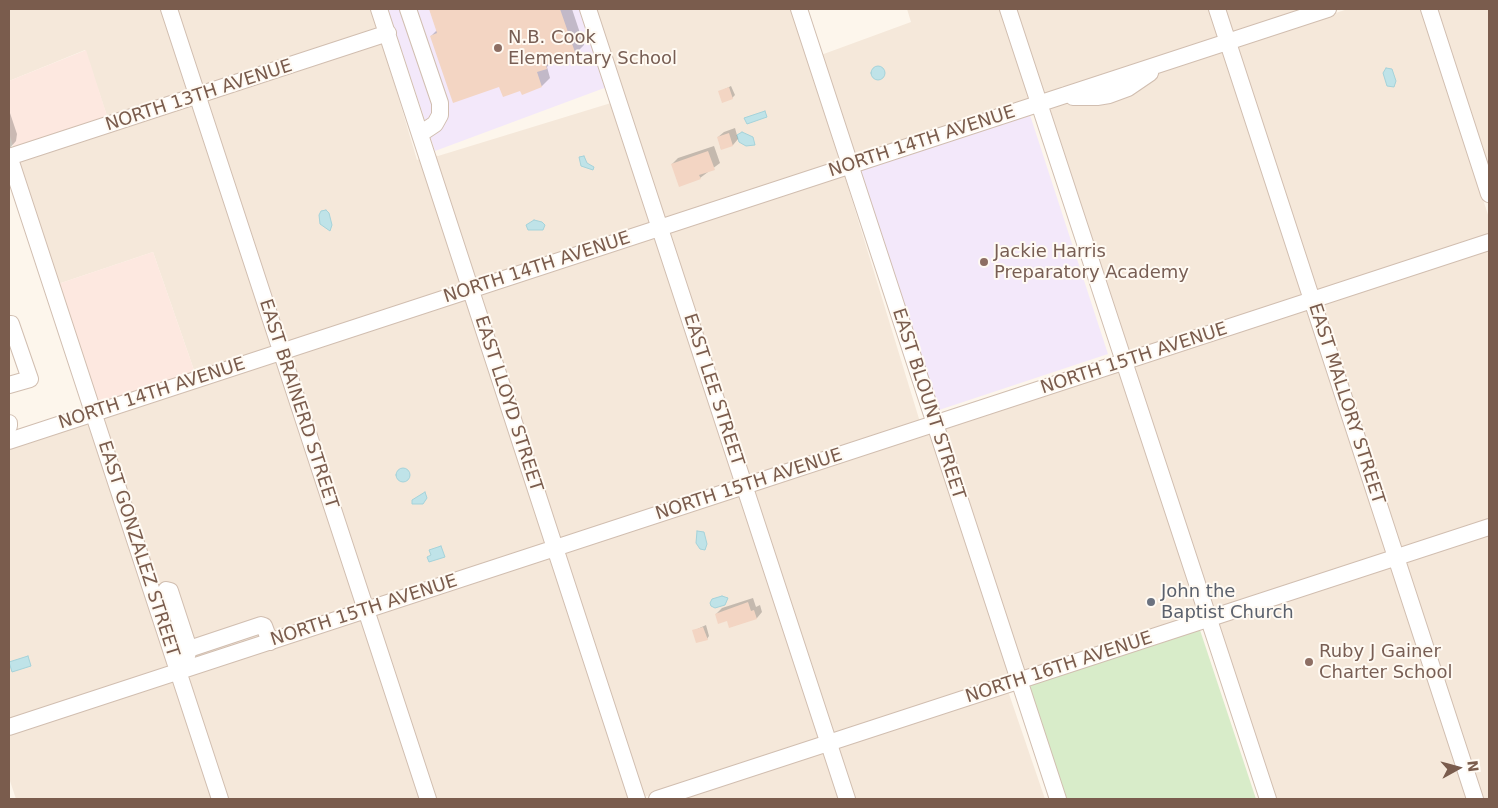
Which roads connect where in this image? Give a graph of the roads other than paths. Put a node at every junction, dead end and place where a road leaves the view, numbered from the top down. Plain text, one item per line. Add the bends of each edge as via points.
1 (169, 9) edge
2 (379, 9) edge
3 (408, 9) edge
4 (588, 9) edge
5 (798, 9) edge
6 (1008, 9) edge
7 (1217, 9) edge
8 (1328, 9) edge
9 (1429, 9) edge
10 (388, 33) junction
11 (1227, 42) junction
12 (198, 96) junction
13 (1040, 103) junction
14 (420, 134) junction
15 (9, 157) edge
16 (850, 165) junction
17 (1489, 194) edge
18 (660, 228) junction
19 (1489, 242) edge
20 (470, 290) junction
21 (1312, 300) junction
22 (9, 324) edge
23 (281, 352) junction
24 (15, 357) edge
25 (1124, 362) junction
26 (9, 385) edge
27 (93, 413) junction
28 (935, 424) junction
29 (9, 441) edge
30 (744, 486) junction
31 (1489, 527) edge
32 (555, 548) junction
33 (1396, 558) junction
34 (166, 590) dead end
35 (366, 610) junction
36 (1208, 619) junction
37 (270, 642) junction
38 (189, 649) junction
39 (180, 671) junction
40 (1019, 681) junction
41 (9, 727) edge
42 (828, 743) junction
43 (220, 799) edge
44 (428, 799) edge
45 (637, 799) edge
46 (657, 799) edge
47 (847, 799) edge
48 (1058, 799) edge
49 (1268, 799) edge
50 (1475, 799) edge

1 - 12 street, EAST BRAINERD STREET
2 - 10 street, EAST LLOYD STREET
3 - 14 street via 440,103 440,115 435,124
4 - 18 street, EAST LEE STREET
5 - 16 street, EAST BLOUNT STREET
6 - 13 street
7 - 11 street, EAST MALLORY STREET
8 - 11 street, NORTH 14TH AVENUE
9 - 17 street
10 - 12 street, NORTH 13TH AVENUE
10 - 14 street, EAST LLOYD STREET
11 - 13 street, NORTH 14TH AVENUE via 1154,66 1143,78 1109,95 1082,98 1066,94
11 - 21 street, EAST MALLORY STREET
12 - 15 street, NORTH 13TH AVENUE
12 - 23 street, EAST BRAINERD STREET
13 - 16 street, NORTH 14TH AVENUE
13 - 25 street
14 - 20 street, EAST LLOYD STREET
15 - 27 street, EAST GONZALEZ STREET
16 - 18 street, NORTH 14TH AVENUE
16 - 28 street, EAST BLOUNT STREET
18 - 20 street, NORTH 14TH AVENUE
18 - 30 street, EAST LEE STREET
19 - 21 street, NORTH 15TH AVENUE
20 - 23 street, NORTH 14TH AVENUE
20 - 32 street, EAST LLOYD STREET
21 - 25 street, NORTH 15TH AVENUE
21 - 33 street, EAST MALLORY STREET
22 - 24 street
23 - 27 street, NORTH 14TH AVENUE
23 - 35 street, EAST BRAINERD STREET
24 - 26 street via 30,379
25 - 28 street, NORTH 15TH AVENUE
25 - 36 street
27 - 29 street, NORTH 14TH AVENUE
27 - 39 street, EAST GONZALEZ STREET
28 - 30 street, NORTH 15TH AVENUE
28 - 40 street, EAST BLOUNT STREET
30 - 32 street, NORTH 15TH AVENUE
30 - 42 street, EAST LEE STREET
31 - 33 street, NORTH 16TH AVENUE
32 - 35 street, NORTH 15TH AVENUE
32 - 45 street, EAST LLOYD STREET
33 - 36 street, NORTH 16TH AVENUE
33 - 50 street, EAST MALLORY STREET
34 - 38 street via 170,591
35 - 37 street, NORTH 15TH AVENUE
35 - 44 street, EAST BRAINERD STREET
36 - 40 street, NORTH 16TH AVENUE
36 - 49 street
37 - 38 street via 264,626 260,625
37 - 39 street, NORTH 15TH AVENUE
38 - 39 street
39 - 41 street, NORTH 15TH AVENUE
39 - 43 street, EAST GONZALEZ STREET
40 - 42 street, NORTH 16TH AVENUE
40 - 48 street, EAST BLOUNT STREET
42 - 46 street, NORTH 16TH AVENUE
42 - 47 street, EAST LEE STREET

